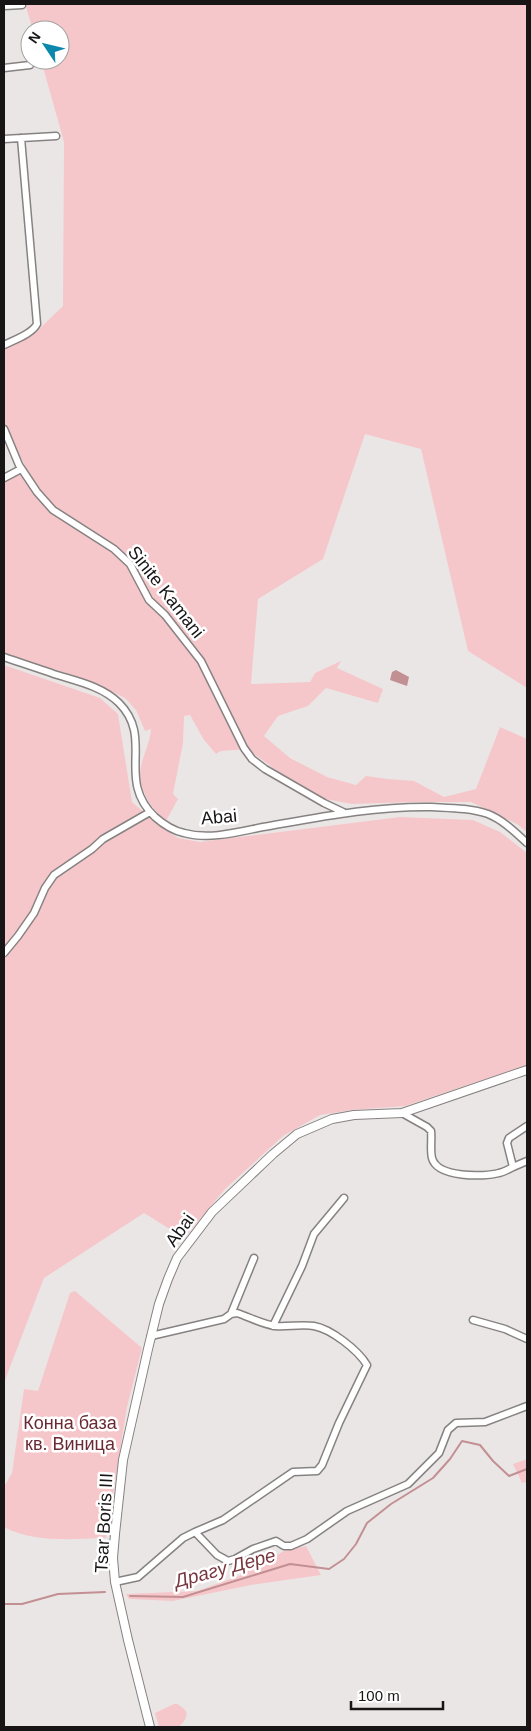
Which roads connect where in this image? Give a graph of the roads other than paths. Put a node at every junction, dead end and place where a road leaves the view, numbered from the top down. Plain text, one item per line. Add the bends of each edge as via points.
1 (22, 5) dead end
2 (4, 6) edge
3 (20, 66) edge
4 (4, 68) edge
5 (56, 136) dead end
6 (21, 138) junction
7 (4, 139) edge
8 (4, 345) edge
9 (4, 429) edge
10 (21, 469) junction
11 (4, 478) edge
12 (4, 657) edge
13 (150, 812) junction
14 (344, 813) junction
15 (527, 843) edge
16 (4, 953) edge
17 (527, 1070) edge
18 (402, 1113) junction
19 (527, 1126) edge
20 (527, 1161) edge
21 (513, 1167) junction
22 (344, 1198) dead end
23 (254, 1258) dead end
24 (231, 1314) junction
25 (473, 1320) dead end
26 (274, 1326) junction
27 (152, 1336) junction
28 (527, 1339) edge
29 (527, 1401) edge
30 (524, 1406) edge
31 (195, 1532) junction
32 (116, 1582) junction
33 (150, 1727) edge

1 - 2 street
3 - 4 street
5 - 6 street
6 - 7 street
6 - 8 street via 37,324
9 - 10 street, Sinite Kamani
10 - 11 street
10 - 14 street, Sinite Kamani via 54,510 107,544 130,564 149,600 201,661 252,759
12 - 13 street, Abai via 92,686 120,704 133,723 136,786
13 - 14 street, Abai via 172,828 201,836
13 - 16 street via 103,839 54,875 34,913
14 - 15 street, Abai via 412,807 472,810 506,824
17 - 18 street, Abai
18 - 21 street via 431,1131 432,1158 439,1168 448,1173 483,1175
18 - 27 street, Abai via 332,1119 297,1134 273,1154 212,1212 177,1258
19 - 21 street via 509,1138 507,1143
20 - 21 street
22 - 26 street via 314,1234
23 - 24 street
24 - 26 street via 237,1313
24 - 27 street via 224,1319
25 - 28 street
26 - 31 street via 319,1328 344,1341 364,1360 367,1365 365,1371 317,1471 292,1472 224,1520
27 - 32 street, Tsar Boris III via 123,1460 113,1558
29 - 30 street
30 - 31 street via 485,1422 456,1423 448,1430 439,1454 408,1484 347,1511 307,1539 291,1546 276,1541 228,1561 217,1555
31 - 32 street via 183,1538 138,1577
32 - 33 street, Tsar Boris III

